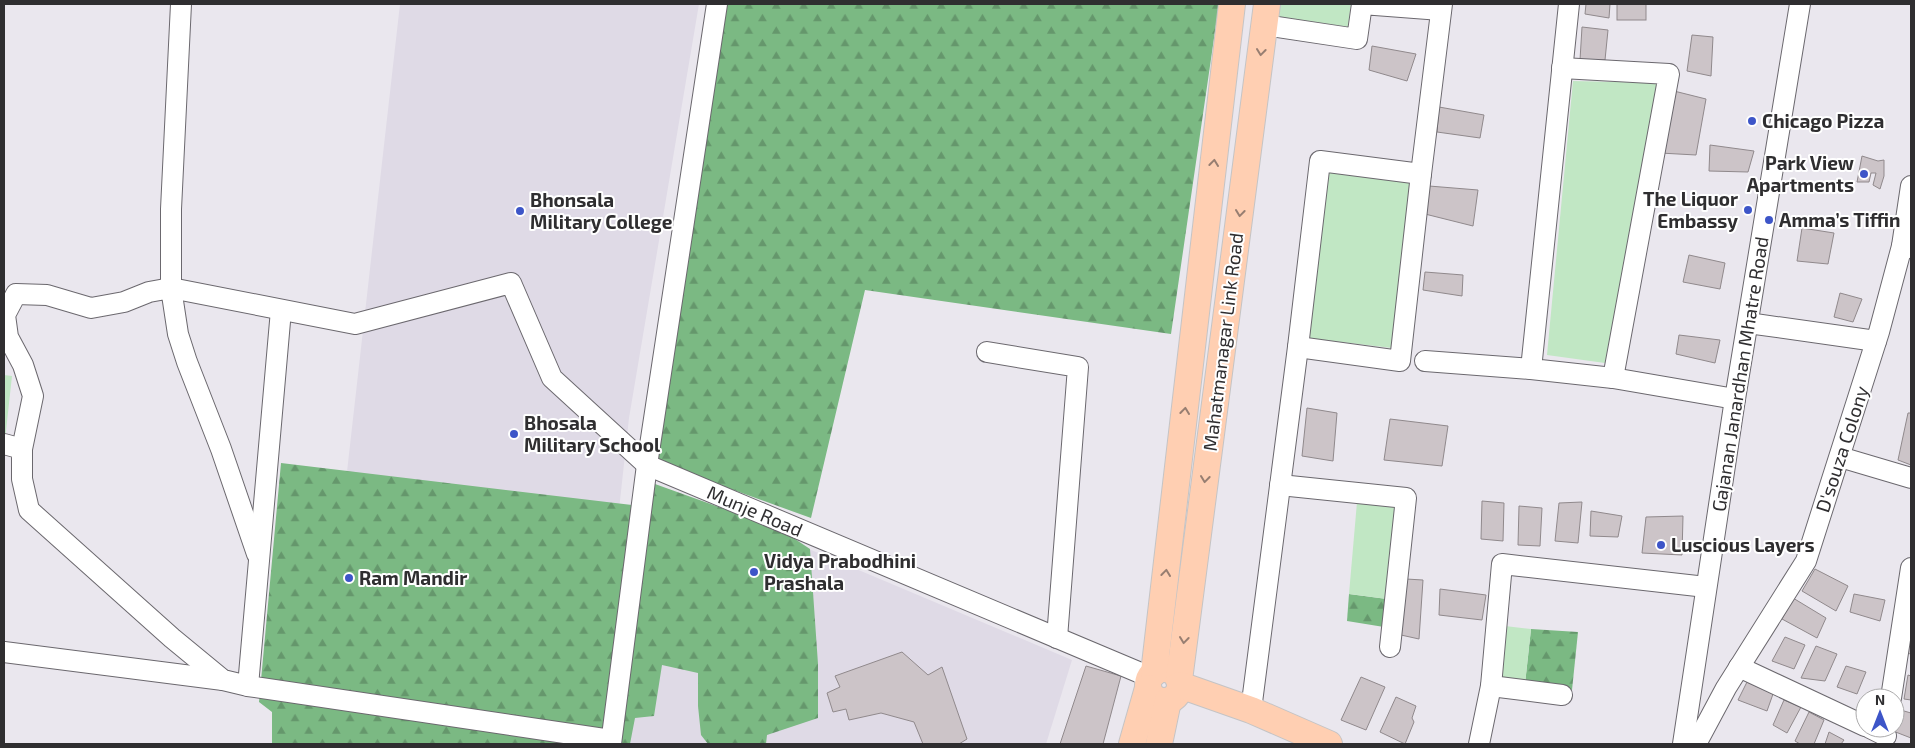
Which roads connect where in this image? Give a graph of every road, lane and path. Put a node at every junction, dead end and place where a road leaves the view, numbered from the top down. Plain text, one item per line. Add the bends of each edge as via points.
1 (181, 4) edge
2 (717, 4) edge
3 (1232, 4) edge
4 (1362, 4) edge
5 (1569, 4) edge
6 (1800, 4) edge
7 (1442, 7) edge
8 (1266, 15) edge
9 (1562, 68) junction
10 (1421, 174) junction
11 (1911, 186) edge
12 (1907, 247) edge
13 (171, 288) junction
14 (281, 310) junction
15 (1748, 323) junction
16 (1876, 341) junction
17 (1298, 347) junction
18 (988, 352) dead end
19 (1425, 361) dead end
20 (1531, 368) junction
21 (1613, 378) junction
22 (1734, 399) junction
23 (13, 447) edge
24 (1840, 457) junction
25 (647, 465) junction
26 (1911, 478) edge
27 (1280, 485) junction
28 (259, 560) junction
29 (1911, 568) edge
30 (1706, 587) junction
31 (1056, 638) junction
32 (1390, 647) dead end
33 (4, 652) edge
34 (1739, 667) junction
35 (222, 680) junction
36 (248, 686) junction
37 (1165, 686) junction
38 (1491, 686) junction
39 (1893, 688) edge
40 (1562, 695) dead end
41 (1251, 710) junction
42 (1855, 721) edge
43 (611, 742) edge
44 (1132, 744) edge
45 (1160, 744) edge
46 (1289, 744) edge
47 (1329, 744) edge
48 (1479, 744) edge
49 (1683, 744) edge
50 (1696, 744) edge

1 - 13 street via 171,209
2 - 25 street
37 -> 3 main road, Mahatmanagar Link Road
4 - 7 street
4 - 8 street via 1357,38
5 - 9 street
6 - 15 street, Gajanan Janardhan Mhatre Road
7 - 10 street
8 -> 37 main road, Mahatmanagar Link Road
9 - 20 street
9 - 21 street via 1669,74
10 - 17 street via 1320,161
10 - 17 street via 1400,361
11 - 12 street, D'souza Colony
12 - 16 street, D'souza Colony
13 - 14 street
13 - 23 street via 91,308 47,295 16,294 5,315 8,337 23,365 33,396
13 - 28 street via 178,334 187,362
14 - 25 street, Munje Road via 355,324 511,283 552,378
14 - 28 street
15 - 16 street
15 - 22 street, Gajanan Janardhan Mhatre Road
16 - 24 street, D'souza Colony
17 - 27 street
18 - 31 street via 1078,367
19 - 20 street
20 - 21 street
21 - 22 street
22 - 30 street, Gajanan Janardhan Mhatre Road
23 - 35 street via 29,510
24 - 26 street
24 - 34 street, D'souza Colony via 1806,561
25 - 31 street, Munje Road
25 - 43 street
27 - 32 street via 1406,498
27 - 41 street
28 - 36 street
29 - 39 street
30 - 38 street via 1502,564
30 - 49 street, Gajanan Janardhan Mhatre Road
31 - 37 street, Munje Road
33 - 35 street
34 - 42 street
34 - 50 street, D'souza Colony
35 - 36 street
36 - 43 street
37 - 41 main road
37 - 44 main road
37 - 45 main road
37 - 46 main road
38 - 40 street
38 - 48 street
41 - 47 main road

